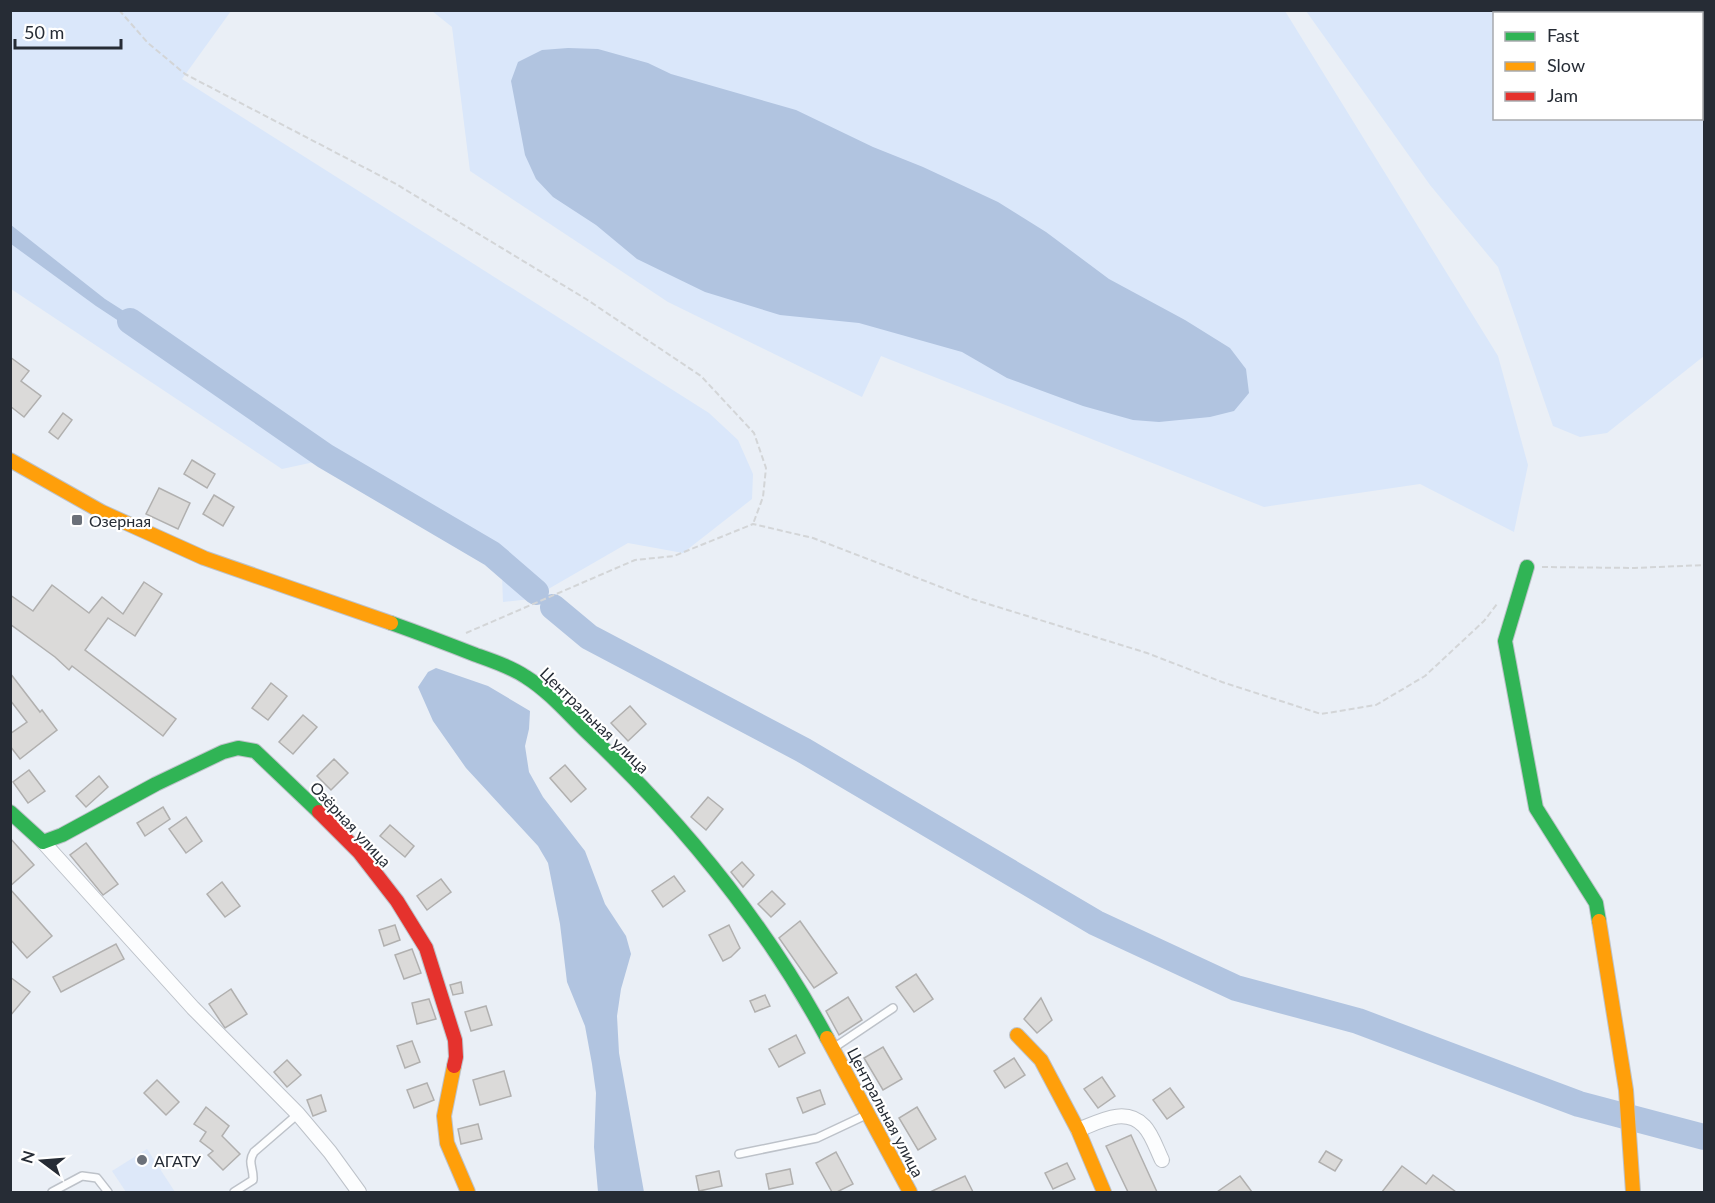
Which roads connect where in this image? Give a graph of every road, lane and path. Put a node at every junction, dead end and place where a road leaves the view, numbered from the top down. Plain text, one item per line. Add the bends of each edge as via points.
1 (119, 10) edge
2 (10, 460) edge
3 (753, 524) junction
4 (1704, 565) edge
5 (1527, 567) joint
6 (1498, 603) dead end
7 (441, 641) junction
8 (10, 812) edge
9 (44, 842) junction
10 (893, 1008) dead end
11 (1017, 1035) dead end
12 (833, 1049) junction
13 (298, 1114) junction
14 (868, 1114) junction
15 (1078, 1130) junction
16 (739, 1154) dead end
17 (1162, 1160) dead end
18 (52, 1192) edge
19 (108, 1192) edge
20 (234, 1192) edge
21 (359, 1192) edge
22 (468, 1192) edge
23 (910, 1192) edge
24 (1104, 1192) edge
25 (1634, 1192) edge

1 - 3 path via 148,43 185,74 396,184 586,299 701,376 754,434 766,468 763,497
2 - 7 street, Центральная улица via 102,512 204,558
3 - 6 path via 813,538 972,599 1321,714 1376,705 1425,676
3 - 7 path via 674,556 636,560 476,630
4 - 5 path
5 - 25 street via 1505,640 1536,808 1596,903 1626,1090
7 - 12 street, Центральная улица via 526,677 611,755 684,833 744,907
8 - 9 street
9 - 13 street via 193,1008
9 - 22 street, Озёрная улица via 223,752 238,748 255,751 359,852 397,901 426,948 455,1040 456,1057 444,1116 447,1143
10 - 12 lane
11 - 15 street via 1041,1060
12 - 14 street, Центральная улица
13 - 20 lane via 254,1152 250,1158 254,1180
13 - 21 street
14 - 16 lane via 817,1138
14 - 23 street, Центральная улица
15 - 17 street via 1115,1115 1130,1118 1146,1127
15 - 24 street
18 - 19 lane via 82,1176 97,1178

